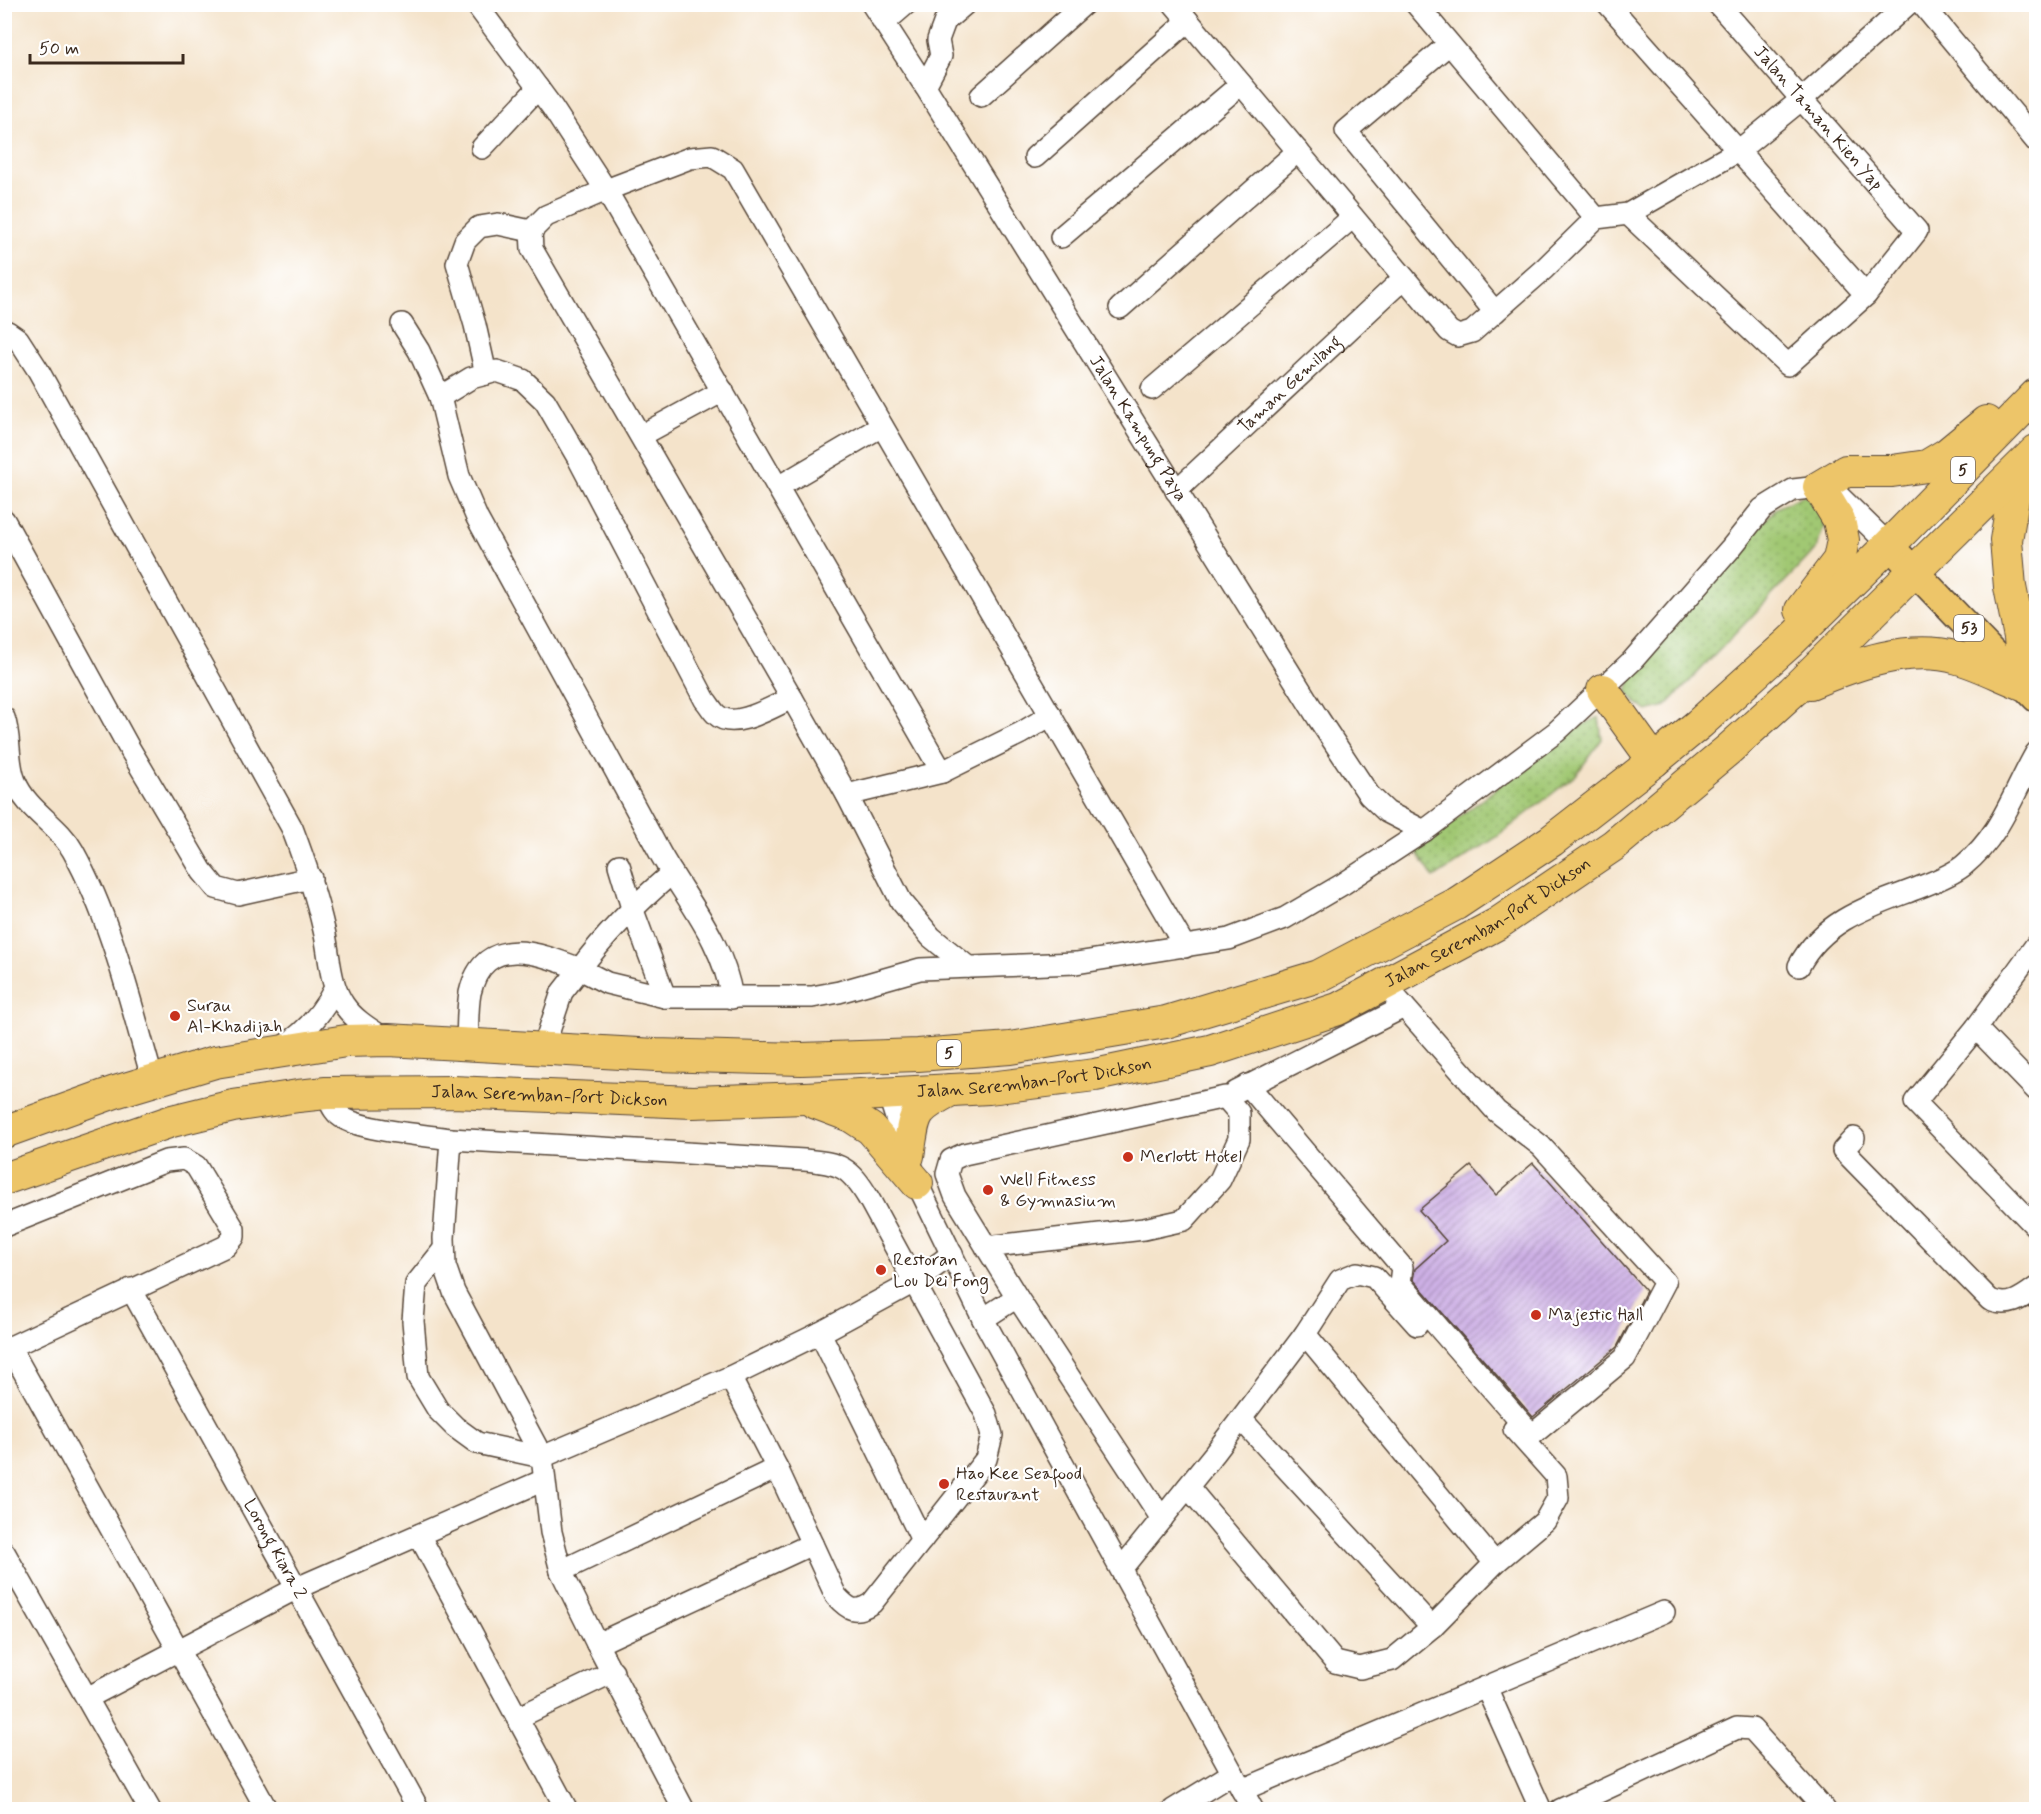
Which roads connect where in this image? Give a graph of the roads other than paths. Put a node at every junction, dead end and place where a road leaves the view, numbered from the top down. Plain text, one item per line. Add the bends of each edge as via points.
1 (476, 4) edge
2 (872, 4) edge
3 (906, 4) edge
4 (965, 4) edge
5 (1084, 4) edge
6 (1174, 4) edge
7 (1416, 4) edge
8 (1608, 4) edge
9 (1718, 4) edge
10 (1908, 4) edge
11 (1922, 4) edge
12 (1188, 21) junction
13 (884, 23) junction
14 (1449, 44) junction
15 (1241, 84) junction
16 (925, 86) junction
17 (538, 88) junction
18 (981, 96) dead end
19 (1802, 99) junction
20 (2037, 141) edge
21 (482, 148) dead end
22 (1298, 151) junction
23 (1738, 151) junction
24 (1035, 157) dead end
25 (606, 190) junction
26 (1628, 214) junction
27 (1353, 217) junction
28 (1596, 218) junction
29 (531, 231) junction
30 (1061, 237) dead end
31 (1404, 278) junction
32 (1866, 295) junction
33 (1120, 308) dead end
34 (1495, 312) junction
35 (402, 324) dead end
36 (4, 333) edge
37 (486, 374) junction
38 (2037, 388) edge
39 (1152, 389) dead end
40 (723, 391) junction
41 (2037, 395) edge
42 (440, 398) junction
43 (882, 426) junction
44 (642, 435) junction
45 (2037, 451) edge
46 (2037, 457) edge
47 (778, 487) junction
48 (1819, 487) junction
49 (1176, 491) junction
50 (4, 520) edge
51 (1889, 545) junction
52 (1916, 571) junction
53 (1790, 642) junction
54 (1603, 690) junction
55 (1793, 691) junction
56 (2030, 691) edge
57 (792, 698) junction
58 (1051, 715) junction
59 (4, 718) edge
60 (2037, 753) edge
61 (1654, 760) junction
62 (942, 772) junction
63 (847, 795) junction
64 (1424, 831) junction
65 (619, 865) dead end
66 (672, 873) junction
67 (310, 878) junction
68 (632, 908) junction
69 (1185, 947) junction
70 (2034, 955) edge
71 (1799, 966) dead end
72 (968, 967) junction
73 (580, 969) junction
74 (335, 988) junction
75 (1394, 995) junction
76 (665, 997) junction
77 (732, 998) junction
78 (1976, 1028) junction
79 (388, 1040) junction
80 (467, 1044) junction
81 (543, 1049) junction
82 (275, 1052) junction
83 (656, 1055) junction
84 (153, 1081) junction
85 (1248, 1085) junction
86 (951, 1090) junction
87 (2037, 1090) edge
88 (326, 1093) junction
89 (888, 1093) junction
90 (1225, 1097) junction
91 (805, 1098) junction
92 (12, 1125) edge
93 (1854, 1138) dead end
94 (451, 1139) junction
95 (913, 1169) junction
96 (4, 1179) edge
97 (4, 1226) edge
98 (2037, 1227) edge
99 (986, 1247) junction
100 (444, 1249) junction
101 (952, 1254) junction
102 (914, 1282) junction
103 (2037, 1288) edge
104 (131, 1289) junction
105 (1396, 1290) junction
106 (1017, 1297) junction
107 (983, 1318) junction
108 (820, 1333) junction
109 (1305, 1334) junction
110 (7, 1349) edge
111 (730, 1377) junction
112 (1241, 1419) junction
113 (542, 1457) junction
114 (777, 1468) junction
115 (544, 1480) junction
116 (1188, 1487) junction
117 (1162, 1519) junction
118 (419, 1535) junction
119 (922, 1540) junction
120 (812, 1544) junction
121 (4, 1552) edge
122 (1496, 1563) junction
123 (1122, 1568) junction
124 (561, 1571) junction
125 (297, 1588) junction
126 (1664, 1612) dead end
127 (1432, 1627) junction
128 (597, 1644) junction
129 (178, 1649) junction
130 (613, 1672) junction
131 (1485, 1687) junction
132 (87, 1698) junction
133 (517, 1718) junction
134 (1238, 1781) junction
135 (150, 1809) edge
136 (267, 1809) edge
137 (419, 1809) edge
138 (567, 1809) edge
139 (684, 1809) edge
140 (1173, 1809) edge
141 (1253, 1809) edge
142 (1541, 1809) edge
143 (1560, 1809) edge
144 (1825, 1809) edge

1 - 17 street
2 - 13 street, Jalan Kampung Paya
3 - 13 street
4 - 16 street via 945,21 938,40 941,57
5 - 18 street
6 - 12 street
7 - 14 street
8 - 23 street
9 - 19 street, Jalan Taman Kien Yap
10 - 19 street
11 - 20 street
12 - 15 street
12 - 24 street
13 - 16 street, Jalan Kampung Paya
14 - 28 street
14 - 34 street via 1346,131
15 - 22 street
15 - 30 street
16 - 49 street, Jalan Kampung Paya
17 - 21 street
17 - 25 street
19 - 23 street
19 - 32 street, Jalan Taman Kien Yap via 1917,231
22 - 27 street
22 - 33 street
23 - 26 street
23 - 32 street
25 - 29 street via 546,216
25 - 40 street
25 - 43 street via 690,158 712,156 733,169
26 - 28 street
26 - 32 street via 1788,365
27 - 31 street
27 - 39 street
28 - 34 street
29 - 37 street via 498,224 479,227 465,242 457,263
29 - 44 street via 532,249
31 - 34 street via 1449,331 1458,336 1472,332
31 - 49 street, Taman Gemilang
35 - 42 street
36 - 67 street via 18,339 38,370 292,828
37 - 42 street via 471,378
37 - 57 street via 497,371 523,380 545,402 717,716 729,721 747,718
38 - 48 highway via 1927,466 1846,471
40 - 44 street
40 - 47 street
41 - 51 highway, 5
42 - 66 street via 459,476 477,518
43 - 47 street
43 - 58 street
44 - 57 street
45 - 52 highway, 5
46 - 56 highway via 2014,493 2006,540 2010,588
47 - 62 street
48 - 51 street via 1842,498
48 - 53 highway via 1839,520 1843,540 1839,560 1797,616
48 - 54 street via 1793,490 1762,509
49 - 64 street, Jalan Kampung Paya via 1369,795 1387,812
50 - 67 street via 128,746 216,888 238,894
51 - 52 main road, 53
51 - 53 highway, Jalan Seremban-Port Dickson / 5
52 - 55 highway, Jalan Seremban-Port Dickson / 5
52 - 56 main road, 53
53 - 61 highway, Jalan Seremban-Port Dickson / 5
54 - 61 highway
54 - 64 street via 1556,732
55 - 56 highway via 1847,668 1891,657 1929,654 1958,658
55 - 75 highway, Jalan Seremban-Port Dickson / 5 via 1614,846
57 - 63 street
58 - 62 street
58 - 69 street
59 - 84 street via 14,780 33,810 72,849 93,893 124,980
60 - 71 street via 1984,848 1935,882 1853,913 1824,933 1808,949
61 - 83 highway, Jalan Seremban-Port Dickson / 5 via 1551,841 1456,904 1318,976 1166,1022 1010,1048 918,1055 801,1059
62 - 63 street
63 - 72 street via 901,900 931,937
64 - 69 street via 1285,918 1229,939
65 - 68 street
66 - 68 street
66 - 77 street via 710,933 728,974
67 - 74 street
68 - 73 street
68 - 76 street
69 - 72 street via 1076,963
70 - 78 street
72 - 77 street via 920,969 812,996
73 - 76 street via 607,983
73 - 80 street via 512,951 490,959 476,976 470,994
73 - 81 street via 562,992
74 - 79 street via 358,1021
74 - 82 street via 300,1037
75 - 85 street
75 - 86 highway, Jalan Seremban-Port Dickson / 5 via 1210,1051 1095,1075
75 - 105 street via 1496,1111 1541,1146 1665,1282 1625,1358 1532,1435
76 - 77 street
78 - 87 street
78 - 98 street via 1915,1102
79 - 80 highway, Jalan Seremban-Port Dickson / 5
79 - 82 highway, Jalan Seremban-Port Dickson / 5 via 346,1041
80 - 81 highway, Jalan Seremban-Port Dickson / 5
81 - 83 highway, Jalan Seremban-Port Dickson / 5
82 - 84 highway, Jalan Seremban-Port Dickson / 5 via 215,1062
83 - 89 highway via 683,1068 725,1072 861,1074 879,1082
84 - 92 highway, Jalan Seremban-Port Dickson / 5
85 - 90 street
85 - 105 street via 1402,1267
86 - 89 highway, Jalan Seremban-Port Dickson / 5
86 - 95 highway via 926,1103 915,1116
88 - 91 highway, Jalan Seremban-Port Dickson / 5 via 453,1092 693,1102
88 - 94 street via 333,1110 344,1119
88 - 96 highway, Jalan Seremban-Port Dickson / 5 via 233,1106 172,1121
89 - 91 highway, Jalan Seremban-Port Dickson / 5
89 - 95 street
90 - 99 street via 1239,1113 1239,1139 1220,1180 1184,1220 1144,1230
90 - 99 street via 951,1160 947,1174 955,1196
91 - 95 highway via 851,1116 871,1129
93 - 103 street via 1843,1149 1990,1300 1999,1304 2018,1301
94 - 100 street
94 - 102 street via 828,1161 846,1168 859,1183
95 - 101 street
97 - 104 street via 166,1161 184,1160 196,1166 234,1229 234,1237 226,1246
99 - 106 street
100 - 113 street via 454,1292
100 - 113 street via 416,1284 413,1321 418,1377 438,1410 477,1443
101 - 102 street
101 - 107 street
102 - 108 street
102 - 119 street via 986,1414 992,1435 986,1459
104 - 110 street
104 - 125 street, Lorong Kiara 2
105 - 109 street via 1374,1277 1357,1273 1340,1280
105 - 122 street via 1556,1476 1558,1498 1545,1521
106 - 107 street
106 - 117 street
107 - 123 street
108 - 111 street
108 - 119 street
109 - 112 street
109 - 122 street
110 - 129 street
111 - 113 street
111 - 114 street
112 - 116 street
112 - 127 street
113 - 115 street
114 - 120 street
114 - 124 street
115 - 118 street
115 - 124 street
116 - 117 street
116 - 127 street via 1335,1662 1360,1668 1392,1660
117 - 123 street
118 - 125 street
118 - 133 street
119 - 120 street via 872,1603 853,1610 836,1596
120 - 128 street
121 - 132 street
122 - 127 street
123 - 134 street
124 - 128 street
125 - 129 street
125 - 137 street, Lorong Kiara 2
126 - 131 street
128 - 130 street
129 - 132 street
129 - 136 street
130 - 133 street
130 - 139 street
131 - 134 street
131 - 142 street
132 - 135 street
133 - 138 street
134 - 140 street
134 - 141 street
143 - 144 street via 1737,1728 1752,1729

